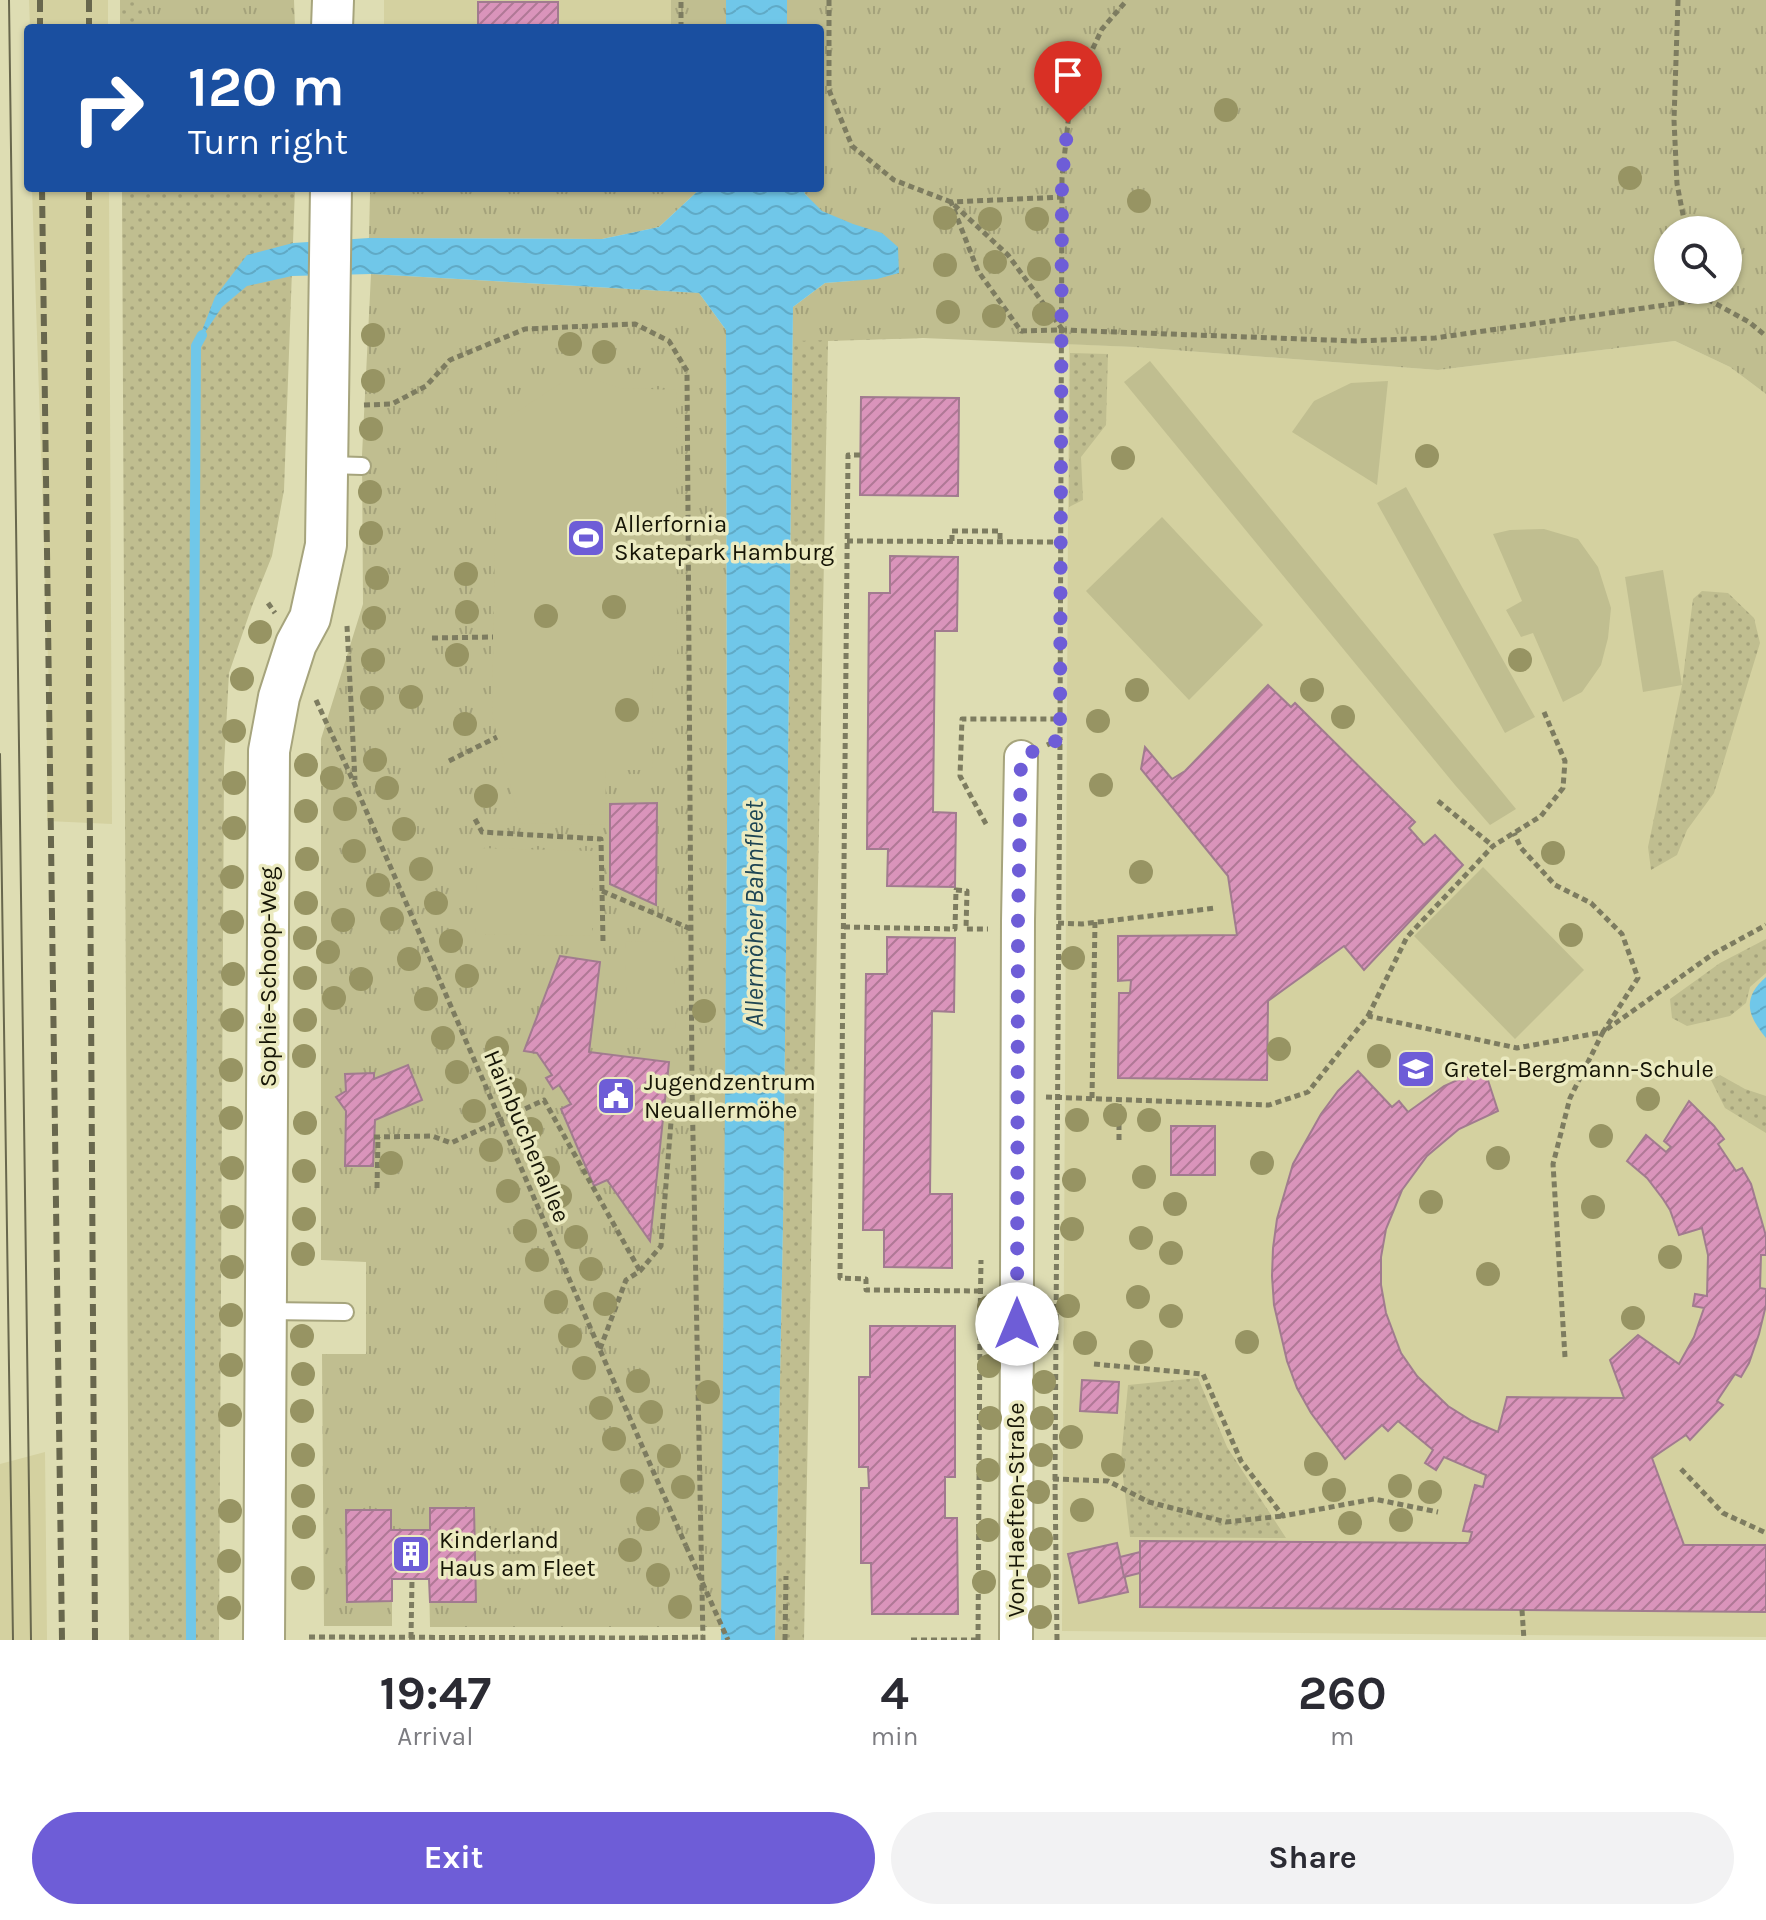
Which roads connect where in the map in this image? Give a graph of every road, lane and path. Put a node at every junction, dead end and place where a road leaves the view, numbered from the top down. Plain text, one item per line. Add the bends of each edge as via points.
1 (333, 0) edge
2 (681, 0) edge
3 (829, 0) edge
4 (1127, 0) edge
5 (1678, 0) edge
6 (332, 24) edge
7 (681, 24) edge
8 (331, 193) edge
9 (1063, 197) junction
10 (951, 202) junction
11 (1683, 216) edge
12 (1672, 304) edge
13 (1716, 304) edge
14 (1062, 330) junction
15 (1766, 336) edge
16 (329, 405) junction
17 (860, 455) dead end
18 (847, 541) junction
19 (952, 541) junction
20 (1000, 542) junction
21 (1061, 542) junction
22 (346, 613) dead end
23 (493, 637) dead end
24 (432, 638) dead end
25 (314, 695) dead end
26 (1544, 712) dead end
27 (497, 737) dead end
28 (1060, 739) junction
29 (1021, 757) joint
30 (449, 761) dead end
31 (355, 785) junction
32 (1438, 801) dead end
33 (475, 819) dead end
34 (1514, 833) junction
35 (1493, 846) junction
36 (602, 891) junction
37 (1216, 908) dead end
38 (1095, 922) junction
39 (1060, 924) junction
40 (1003, 925) junction
41 (1766, 925) edge
42 (844, 927) junction
43 (691, 929) junction
44 (955, 929) junction
45 (966, 929) junction
46 (603, 941) dead end
47 (1368, 1016) junction
48 (1603, 1032) junction
49 (692, 1087) junction
50 (1018, 1096) junction
51 (1058, 1098) junction
52 (1092, 1098) junction
53 (1119, 1100) junction
54 (500, 1120) junction
55 (1119, 1140) dead end
56 (377, 1188) dead end
57 (640, 1271) junction
58 (981, 1291) dead end
59 (266, 1311) junction
60 (345, 1312) dead end
61 (600, 1350) junction
62 (1565, 1357) dead end
63 (1094, 1364) dead end
64 (1681, 1469) dead end
65 (1016, 1478) junction
66 (1055, 1479) junction
67 (1438, 1512) dead end
68 (1283, 1516) junction
69 (1766, 1533) edge
70 (786, 1576) dead end
71 (412, 1579) dead end
72 (1522, 1610) dead end
73 (309, 1637) dead end
74 (703, 1638) edge
75 (411, 1639) edge
76 (642, 1639) edge
77 (264, 1640) edge
78 (728, 1640) edge
79 (785, 1640) edge
80 (1016, 1640) edge
81 (1057, 1640) edge
82 (1524, 1640) edge

1 - 6 street
2 - 7 path
3 - 10 path via 829,90 852,146 894,180
4 - 9 path via 1102,29 1071,95
5 - 11 path via 1674,120
8 - 16 street, Sophie-Schoop-Weg
9 - 10 path
9 - 14 path
10 - 14 path via 1008,255
10 - 14 path via 978,271 1021,331
12 - 14 path via 1435,338 1355,341
13 - 15 path
14 - 21 path
16 - 43 path via 392,404 426,386 450,360 525,329 635,324 669,341 687,371
16 - 59 street, Sophie-Schoop-Weg via 345,465 310,618 279,697 269,751
17 - 18 path via 848,455
18 - 19 path
18 - 42 path
19 - 20 path
19 - 20 path via 952,531 1000,531
20 - 21 path
21 - 28 path
22 - 31 path
23 - 24 path
25 - 31 path, Hainbuchenallee
26 - 34 path via 1565,761 1563,788 1541,816
27 - 30 path
28 - 29 path
28 - 39 path
29 - 40 street, Von-Haeften-Straße
31 - 54 path, Hainbuchenallee
32 - 35 path
33 - 36 path via 482,832 601,839
34 - 35 path
34 - 48 path via 1555,885 1591,903 1622,934 1638,978
35 - 47 path via 1407,937
36 - 43 path
36 - 46 path
37 - 38 path
38 - 39 path
38 - 52 path
39 - 40 path
39 - 51 path
40 - 45 path
40 - 50 street, Von-Haeften-Straße
41 - 48 path via 1713,954
42 - 44 path
42 - 58 path via 840,1278 866,1279 866,1290
43 - 49 path
44 - 45 path
44 - 45 path via 956,890 967,891
47 - 48 path via 1517,1048
47 - 53 path via 1308,1092 1269,1105
48 - 62 path via 1570,1098 1553,1164
49 - 57 path via 674,1085 661,1246
49 - 74 path
50 - 51 path
50 - 65 street, Von-Haeften-Straße
51 - 52 path
51 - 66 path
52 - 53 path
53 - 55 path
54 - 56 path via 451,1143 432,1136 376,1137
54 - 57 path via 544,1100
54 - 61 path, Hainbuchenallee
57 - 61 path via 626,1280
59 - 60 lane
59 - 77 street, Sophie-Schoop-Weg
61 - 78 path, Hainbuchenallee, bridge
63 - 68 path via 1203,1374 1241,1461
64 - 69 path via 1723,1513
65 - 66 path
65 - 80 street, Von-Haeften-Straße
66 - 68 path via 1108,1481 1149,1502 1226,1522
66 - 81 path
67 - 68 path via 1374,1499
70 - 79 path
71 - 75 path
72 - 82 path
73 - 75 path
74 - 76 path
75 - 76 path

